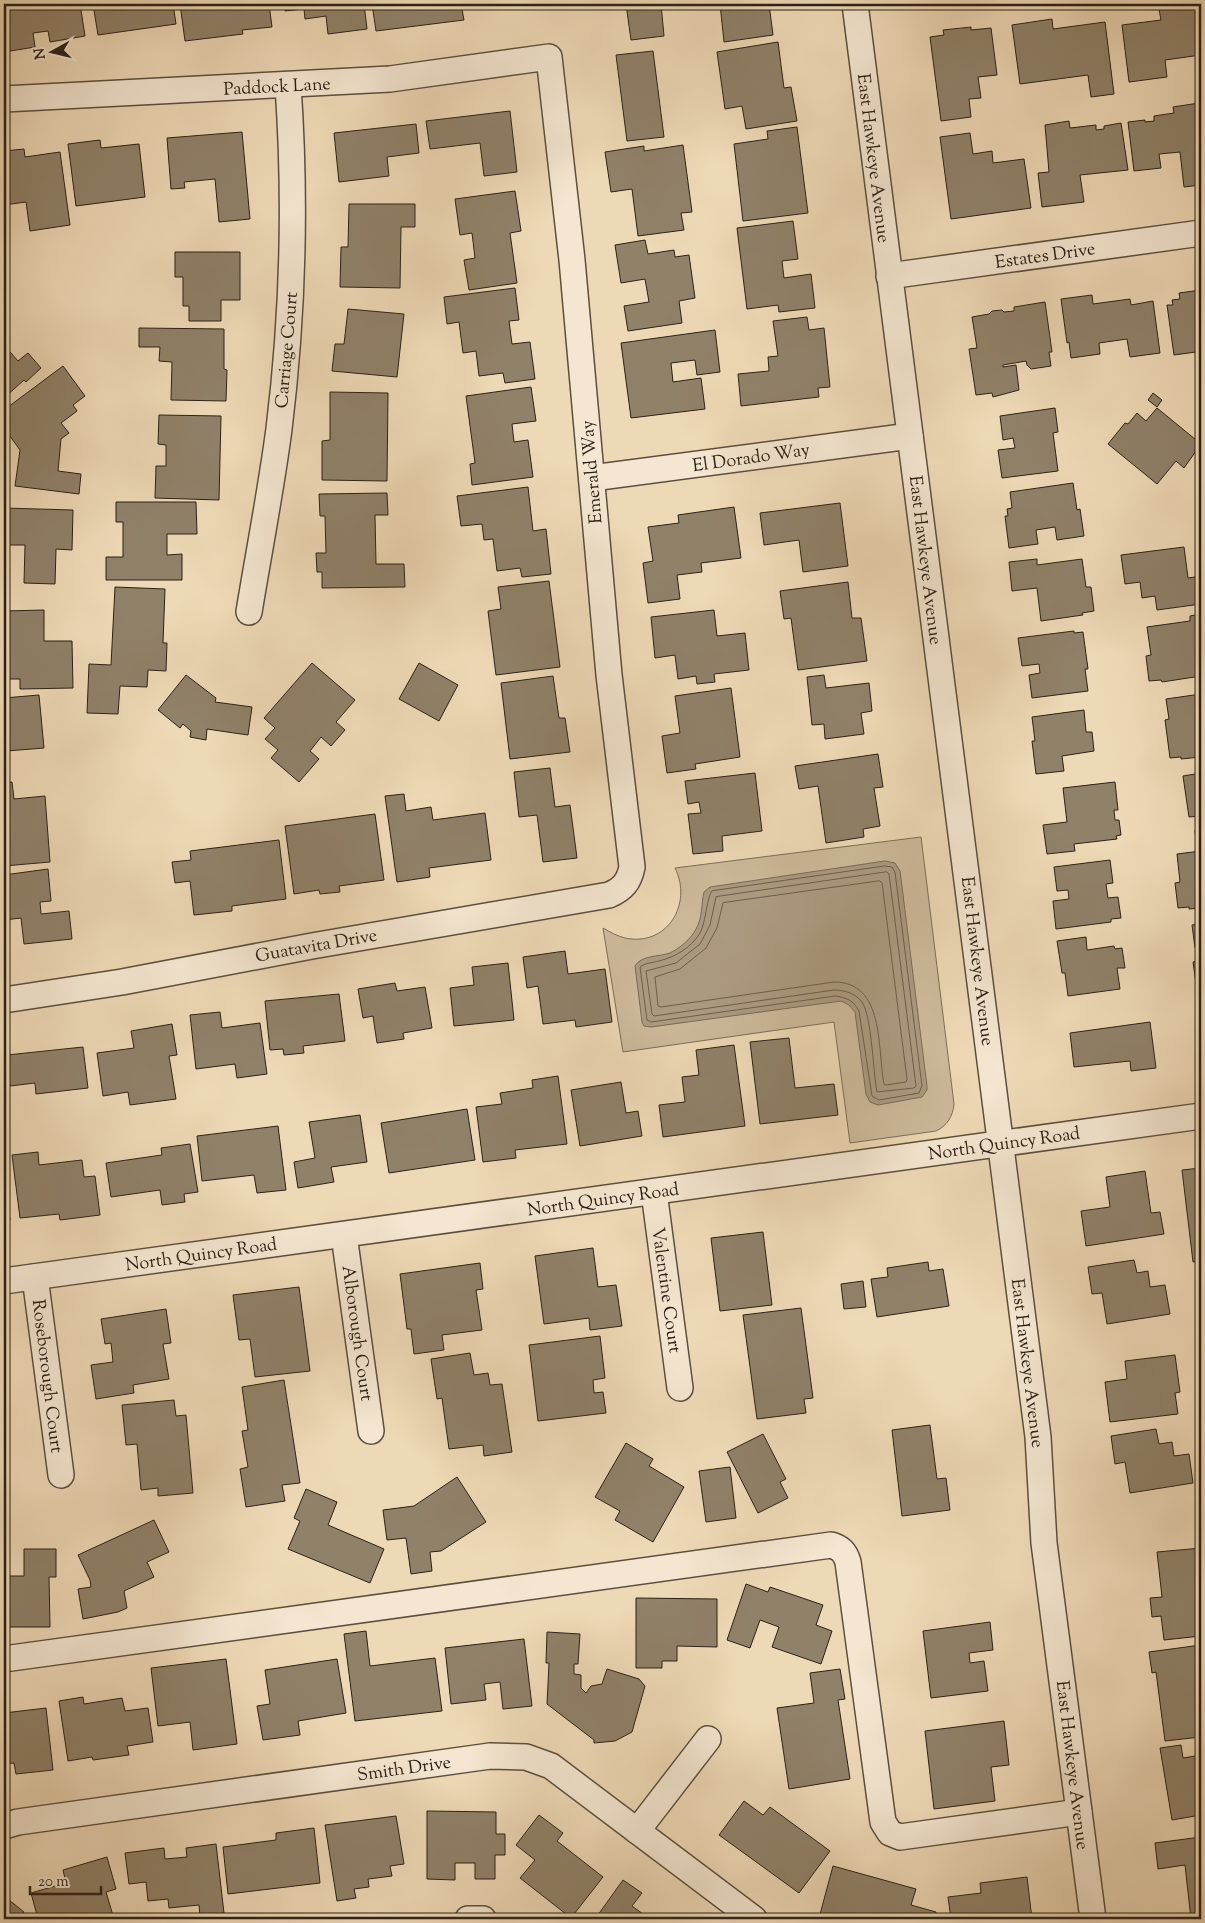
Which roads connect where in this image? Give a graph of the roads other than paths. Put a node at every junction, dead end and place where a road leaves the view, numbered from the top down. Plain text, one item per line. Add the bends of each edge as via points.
1 (855, 4) edge
2 (550, 58) joint
3 (288, 86) junction
4 (4, 99) edge
5 (1201, 233) edge
6 (889, 276) junction
7 (910, 436) junction
8 (592, 478) junction
9 (249, 612) dead end
10 (625, 885) joint
11 (4, 1000) edge
12 (1201, 1116) edge
13 (1001, 1144) junction
14 (654, 1192) junction
15 (344, 1234) junction
16 (35, 1277) junction
17 (4, 1281) edge
18 (680, 1388) dead end
19 (371, 1431) dead end
20 (60, 1475) dead end
21 (4, 1659) edge
22 (708, 1740) dead end
23 (1079, 1812) junction
24 (4, 1826) edge
25 (637, 1831) junction
26 (468, 1919) edge
27 (483, 1919) edge
28 (754, 1919) edge
29 (1093, 1919) edge

1 - 6 street, East Hawkeye Avenue
2 - 3 street, Paddock Lane via 390,79
2 - 8 street, Emerald Way
3 - 4 street, Paddock Lane
3 - 9 street, Carriage Court via 293,204 289,320 279,429
5 - 6 street, Estates Drive
6 - 7 street, East Hawkeye Avenue
7 - 8 street, El Dorado Way
7 - 13 street, East Hawkeye Avenue
8 - 10 street, Emerald Way via 609,675 632,867
10 - 11 street, Guatavita Drive via 609,895
12 - 13 street, North Quincy Road
13 - 14 street, North Quincy Road
13 - 23 street, East Hawkeye Avenue via 1039,1444 1044,1543
14 - 15 street, North Quincy Road
14 - 18 street, Valentine Court
15 - 16 street, North Quincy Road
15 - 19 street, Alborough Court
16 - 17 street, North Quincy Road
16 - 20 street, Roseborough Court
21 - 23 street via 831,1545 845,1554 848,1562 882,1822 890,1833 900,1836
22 - 25 street
23 - 29 street, East Hawkeye Avenue
24 - 25 street, Smith Drive via 502,1755 526,1757 551,1766
25 - 28 street, Smith Drive
26 - 27 street

